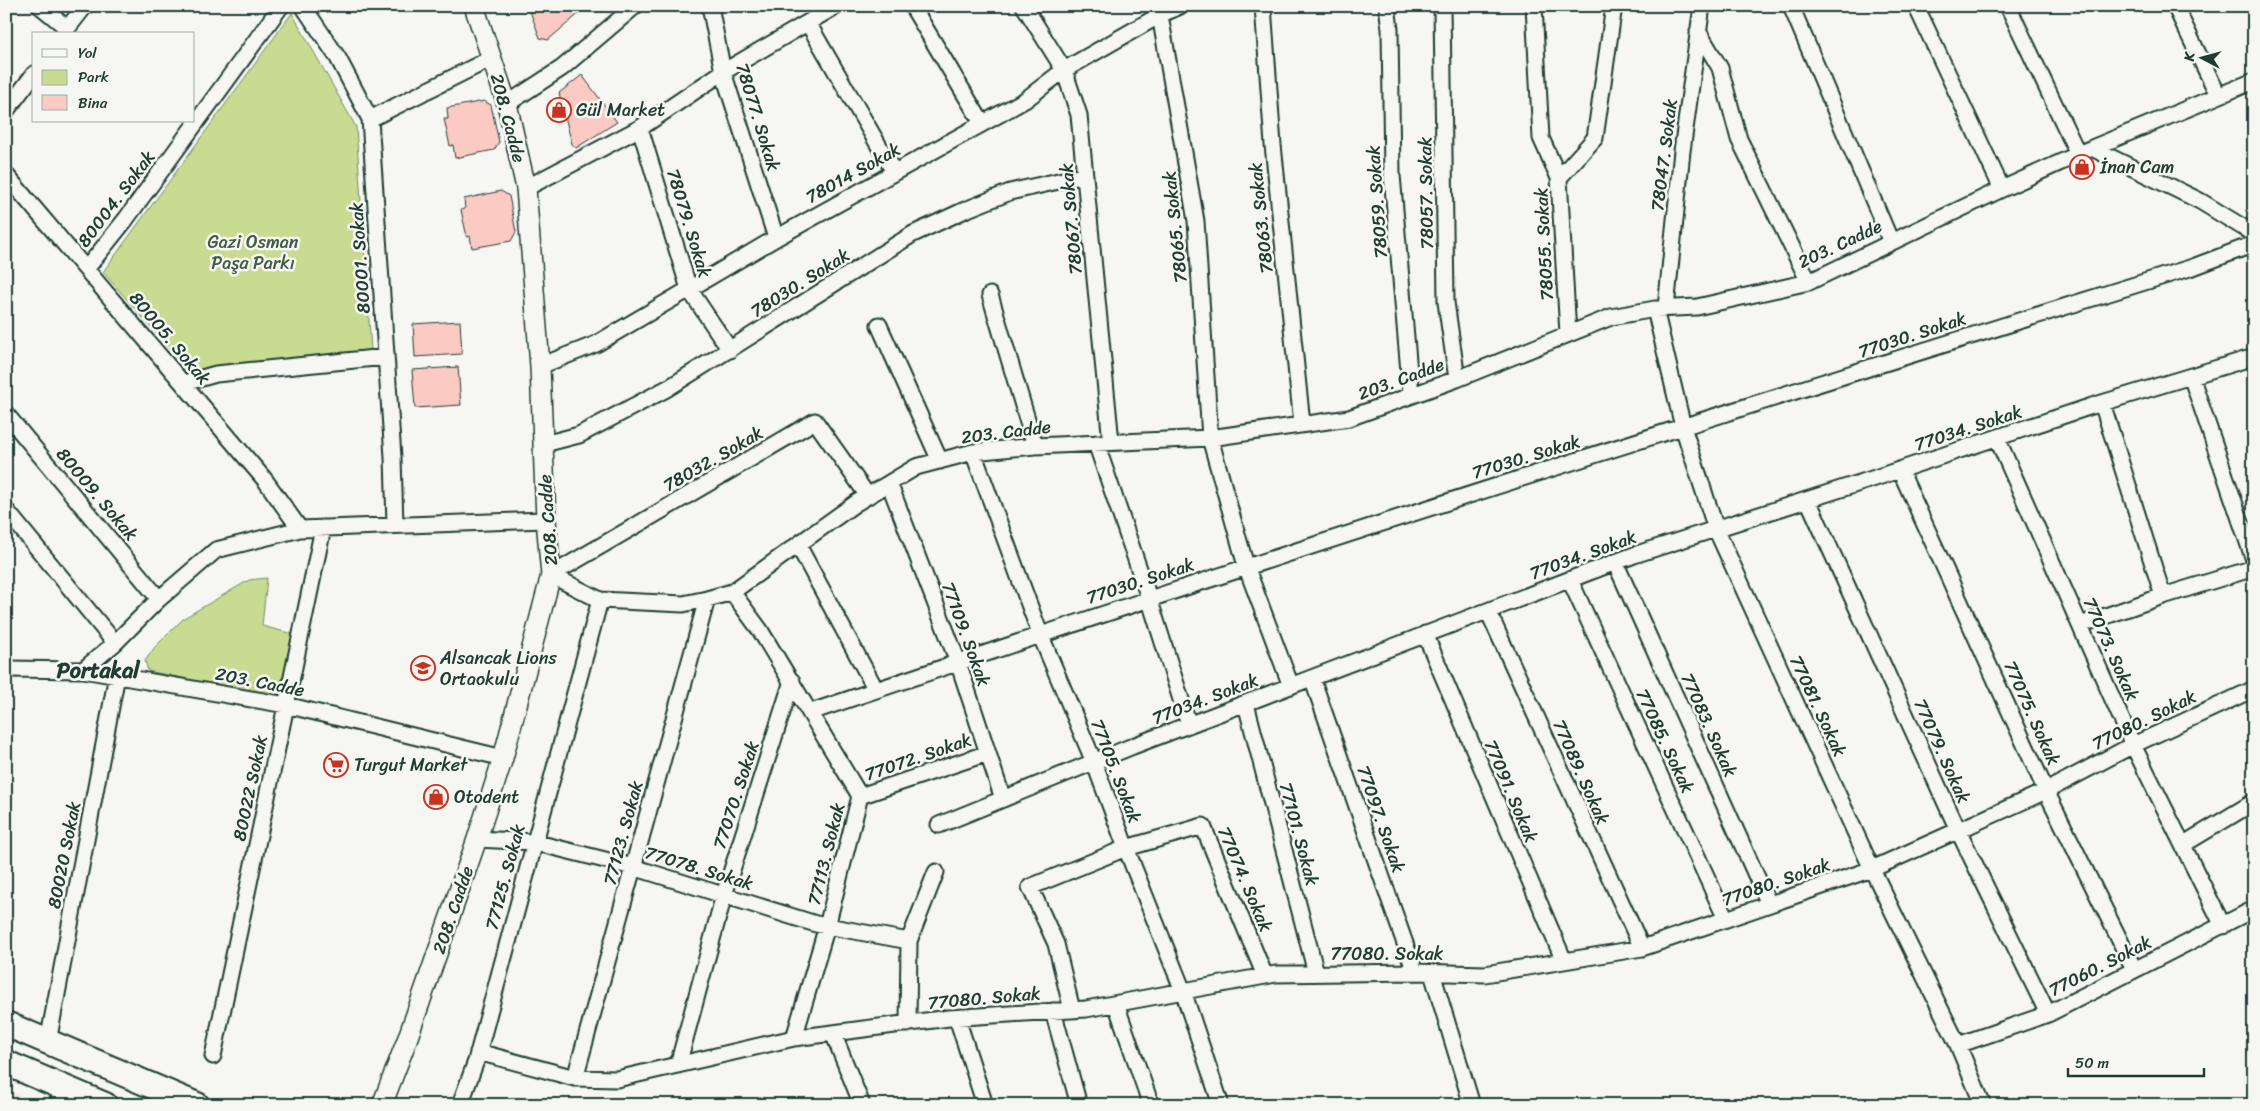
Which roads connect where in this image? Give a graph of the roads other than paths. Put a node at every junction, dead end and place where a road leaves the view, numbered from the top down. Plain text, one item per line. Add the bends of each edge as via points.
1 (40, 6) edge
2 (85, 6) edge
3 (281, 6) edge
4 (303, 6) edge
5 (474, 6) edge
6 (635, 6) edge
7 (710, 6) edge
8 (836, 6) edge
9 (912, 6) edge
10 (1024, 6) edge
11 (1180, 6) edge
12 (1263, 6) edge
13 (1387, 6) edge
14 (1442, 6) edge
15 (1534, 6) edge
16 (1614, 6) edge
17 (1702, 6) edge
18 (1791, 6) edge
19 (1916, 6) edge
20 (2008, 6) edge
21 (2175, 6) edge
22 (1160, 15) junction
23 (808, 23) junction
24 (65, 31) edge
25 (1698, 31) junction
26 (492, 58) junction
27 (1064, 70) junction
28 (723, 72) junction
29 (32, 77) edge
30 (2254, 81) edge
31 (2218, 95) junction
32 (507, 104) junction
33 (6, 111) edge
34 (370, 119) junction
35 (982, 123) junction
36 (640, 128) junction
37 (2085, 151) junction
38 (894, 172) junction
39 (6, 175) edge
40 (1085, 175) junction
41 (1559, 178) junction
42 (526, 188) junction
43 (2002, 189) junction
44 (2254, 234) edge
45 (776, 238) junction
46 (1890, 242) junction
47 (2254, 244) edge
48 (87, 268) junction
49 (1808, 282) junction
50 (689, 289) junction
51 (990, 295) dead end
52 (1660, 309) junction
53 (879, 326) dead end
54 (1568, 334) junction
55 (730, 350) junction
56 (385, 357) junction
57 (2254, 357) edge
58 (540, 366) junction
59 (2192, 376) junction
60 (1457, 379) junction
61 (184, 383) junction
62 (1411, 395) junction
63 (2102, 403) junction
64 (6, 414) edge
65 (1302, 424) junction
66 (1683, 427) junction
67 (1210, 438) junction
68 (1997, 438) junction
69 (1104, 443) junction
70 (544, 444) junction
71 (1035, 446) junction
72 (973, 452) junction
73 (940, 461) junction
74 (1900, 470) junction
75 (889, 484) junction
76 (868, 496) junction
77 (1808, 500) junction
78 (6, 510) edge
79 (546, 520) junction
80 (395, 525) junction
81 (324, 528) junction
82 (300, 529) junction
83 (1716, 529) junction
84 (798, 545) junction
85 (2254, 560) edge
86 (1615, 562) junction
87 (1246, 566) junction
88 (2254, 568) edge
89 (551, 575) junction
90 (1570, 580) junction
91 (732, 592) junction
92 (2163, 596) junction
93 (1149, 598) junction
94 (159, 599) junction
95 (707, 599) junction
96 (600, 600) junction
97 (1488, 611) junction
98 (2080, 625) junction
99 (1040, 634) junction
100 (1425, 634) junction
101 (115, 643) junction
102 (958, 662) junction
103 (6, 668) edge
104 (83, 670) junction
105 (117, 675) junction
106 (1312, 678) junction
107 (792, 681) junction
108 (1291, 686) junction
109 (2254, 689) edge
110 (876, 690) junction
111 (1246, 704) junction
112 (286, 705) junction
113 (811, 712) junction
114 (1189, 725) junction
115 (2133, 744) junction
116 (988, 753) junction
117 (503, 758) junction
118 (1094, 762) junction
119 (2046, 790) junction
120 (860, 796) junction
121 (1003, 799) junction
122 (2254, 802) edge
123 (939, 825) dead end
124 (1958, 830) junction
125 (477, 839) junction
126 (533, 842) junction
127 (2184, 844) junction
128 (1126, 848) junction
129 (633, 866) junction
130 (1872, 869) junction
131 (936, 872) dead end
132 (724, 895) junction
133 (1769, 904) junction
134 (2254, 909) edge
135 (1726, 919) junction
136 (827, 926) junction
137 (2223, 926) junction
138 (909, 941) junction
139 (1642, 948) junction
140 (1564, 961) junction
141 (2134, 969) junction
142 (1415, 972) junction
143 (1316, 973) junction
144 (1432, 973) junction
145 (1265, 976) junction
146 (1183, 991) junction
147 (1116, 1004) junction
148 (1072, 1010) junction
149 (1054, 1011) junction
150 (2048, 1014) junction
151 (957, 1018) junction
152 (6, 1024) edge
153 (908, 1024) junction
154 (833, 1033) junction
155 (794, 1038) junction
156 (48, 1042) junction
157 (1958, 1045) junction
158 (478, 1052) junction
159 (213, 1056) dead end
160 (6, 1063) edge
161 (678, 1065) junction
162 (575, 1078) junction
163 (60, 1096) edge
164 (105, 1105) edge
165 (197, 1105) edge
166 (382, 1105) edge
167 (460, 1105) edge
168 (862, 1105) edge
169 (986, 1105) edge
170 (1079, 1105) edge
171 (1151, 1105) edge
172 (1221, 1105) edge
173 (1472, 1105) edge
174 (1983, 1105) edge

1 - 24 street
2 - 24 street
3 - 48 street, 80004. Sokak
4 - 34 street, 80001. Sokak via 338,58
5 - 26 street, 208. Cadde
6 - 32 street via 562,68
7 - 28 street, 78077. Sokak
8 - 23 street
9 - 35 street
10 - 27 street, 78067. Sokak
11 - 22 street, 78014 Sokak
12 - 65 street, 78063. Sokak via 1272,145
13 - 62 street, 78059. Sokak via 1392,175
14 - 60 street, 78057. Sokak via 1446,302
15 - 41 street, 78055. Sokak via 1542,138
16 - 41 street via 1595,138
17 - 25 street, 78047. Sokak
18 - 46 street
19 - 43 street
20 - 37 street
21 - 31 street
22 - 27 street, 78014 Sokak
22 - 67 street, 78065. Sokak via 1196,221
23 - 28 street
23 - 38 street
25 - 49 street via 1720,68 1740,139
25 - 52 street, 78047. Sokak
26 - 32 street, 208. Cadde
26 - 34 street
27 - 35 street, 78014 Sokak via 1025,100
27 - 40 street, 78067. Sokak via 1080,114
28 - 36 street
28 - 45 street, 78077. Sokak
29 - 33 street
30 - 31 street, 203. Cadde
31 - 37 street, 203. Cadde
32 - 42 street, 208. Cadde
34 - 56 street, 80001. Sokak
35 - 38 street, 78014 Sokak
36 - 42 street
36 - 50 street, 78079. Sokak
37 - 43 street, 203. Cadde
37 - 44 street via 2200,201
38 - 45 street, 78014 Sokak
39 - 48 street, 80005. Sokak
40 - 55 street, 78030. Sokak via 1010,192 913,234
40 - 69 street, 78067. Sokak
41 - 54 street, 78055. Sokak
42 - 58 street, 208. Cadde
43 - 46 street, 203. Cadde
45 - 50 street, 78014 Sokak
46 - 49 street, 203. Cadde
47 - 66 street, 77030. Sokak via 2193,267
48 - 61 street, 80005. Sokak
49 - 52 street, 203. Cadde via 1697,307
50 - 55 street, 78079. Sokak
50 - 58 street, 78014 Sokak via 596,344
51 - 71 street
52 - 54 street, 203. Cadde via 1611,317
52 - 66 street, 77081. Sokak
53 - 73 street
54 - 60 street, 203. Cadde
55 - 70 street, 78030. Sokak via 668,388 579,435
56 - 61 street via 216,374
56 - 80 street, 80001. Sokak
57 - 59 street, 77034. Sokak
58 - 70 street, 208. Cadde
59 - 63 street, 77034. Sokak
59 - 85 street
60 - 62 street, 203. Cadde
61 - 82 street, 80005. Sokak via 265,480
62 - 65 street, 203. Cadde via 1349,418
63 - 68 street, 77034. Sokak
63 - 92 street
64 - 94 street, 80009. Sokak
65 - 67 street, 203. Cadde
66 - 83 street, 77081. Sokak
66 - 87 street, 77030. Sokak
67 - 69 street, 203. Cadde
67 - 87 street
68 - 74 street, 77034. Sokak
68 - 98 street, 77073. Sokak
69 - 71 street, 203. Cadde
69 - 93 street, 78067. Sokak
70 - 79 street, 208. Cadde
71 - 72 street, 203. Cadde
72 - 73 street, 203. Cadde
72 - 99 street, 77105. Sokak
73 - 75 street, 203. Cadde via 916,467
74 - 77 street, 77034. Sokak
74 - 119 street, 77075. Sokak
75 - 76 street, 203. Cadde
75 - 102 street, 77109. Sokak
76 - 84 street, 203. Cadde
76 - 89 street, 78032. Sokak via 815,421
77 - 83 street, 77034. Sokak
77 - 124 street, 77079. Sokak
78 - 101 street
79 - 80 street
79 - 89 street, 208. Cadde
80 - 81 street
81 - 82 street
81 - 112 street, 80022 Sokak
82 - 94 street via 216,550
83 - 86 street, 77034. Sokak
83 - 130 street, 77081. Sokak
84 - 91 street, 203. Cadde
84 - 110 street
86 - 90 street, 77034. Sokak
86 - 133 street, 77083. Sokak
87 - 93 street, 77030. Sokak
87 - 108 street
88 - 92 street
89 - 96 street, 203. Cadde
89 - 117 street, 208. Cadde
90 - 97 street, 77034. Sokak
90 - 135 street, 77085. Sokak
91 - 95 street, 203. Cadde
91 - 107 street, 77113. Sokak
92 - 98 street
93 - 99 street, 77030. Sokak
93 - 114 street, 78067. Sokak
94 - 101 street
95 - 96 street, 203. Cadde via 683,604
95 - 129 street, 77123. Sokak
96 - 126 street, 77125. Sokak
97 - 100 street, 77034. Sokak
97 - 139 street, 77089. Sokak
98 - 115 street, 77073. Sokak
99 - 102 street, 77030. Sokak
99 - 118 street, 77105. Sokak
100 - 106 street, 77034. Sokak
100 - 140 street, 77091. Sokak
101 - 104 street
102 - 110 street, 77030. Sokak
102 - 116 street, 77109. Sokak
103 - 104 street, 203. Cadde
104 - 105 street, 203. Cadde
105 - 112 street, 203. Cadde
105 - 156 street, 80020 Sokak
106 - 108 street, 77034. Sokak
106 - 142 street, 77097. Sokak
107 - 113 street, 77113. Sokak
107 - 132 street, 77070. Sokak
108 - 111 street, 77034. Sokak
109 - 115 street, 77080. Sokak
110 - 113 street, 77030. Sokak
111 - 114 street, 77034. Sokak
111 - 143 street, 77101. Sokak
112 - 117 street, 203. Cadde
112 - 159 street, 80022 Sokak
113 - 120 street, 77113. Sokak
114 - 118 street, 77034. Sokak
115 - 119 street, 77080. Sokak
115 - 127 street, 77073. Sokak
116 - 120 street, 77072. Sokak
116 - 121 street, 77109. Sokak
117 - 125 street, 208. Cadde
118 - 121 street, 77034. Sokak
118 - 128 street, 77105. Sokak
119 - 124 street, 77080. Sokak
119 - 141 street, 77075. Sokak
120 - 136 street, 77113. Sokak
121 - 123 street, 77034. Sokak
122 - 127 street
124 - 130 street, 77080. Sokak
124 - 150 street, 77079. Sokak
125 - 126 street, 77078. Sokak
125 - 166 street, 208. Cadde
126 - 129 street, 77078. Sokak
126 - 158 street, 77125. Sokak
127 - 137 street, 77073. Sokak
128 - 145 street, 77074. Sokak via 1203,826
128 - 146 street, 77105. Sokak
128 - 148 street, 77074. Sokak via 1030,887 1056,944
129 - 132 street, 77078. Sokak
129 - 162 street, 77123. Sokak
130 - 133 street, 77080. Sokak
130 - 157 street, 77081. Sokak
131 - 138 street
132 - 136 street, 77078. Sokak
132 - 161 street, 77070. Sokak
133 - 135 street, 77080. Sokak
134 - 137 street, 77060. Sokak
135 - 139 street, 77080. Sokak
136 - 138 street, 77078. Sokak
136 - 155 street, 77113. Sokak
137 - 141 street, 77060. Sokak
138 - 153 street
139 - 140 street, 77080. Sokak
140 - 144 street, 77080. Sokak via 1485,974
141 - 150 street, 77060. Sokak
142 - 143 street, 77080. Sokak
142 - 144 street, 77080. Sokak
143 - 145 street, 77080. Sokak
144 - 173 street
145 - 146 street, 77080. Sokak
146 - 147 street, 77080. Sokak
146 - 172 street, 77105. Sokak
147 - 148 street, 77080. Sokak
147 - 171 street
148 - 149 street, 77080. Sokak
149 - 151 street, 77080. Sokak
149 - 170 street
150 - 157 street, 77060. Sokak
151 - 153 street, 77080. Sokak
151 - 169 street
152 - 156 main road
153 - 154 street, 77080. Sokak
154 - 155 street, 77080. Sokak
154 - 168 street
155 - 161 street, 77080. Sokak
156 - 165 main road
157 - 174 street, 77081. Sokak
158 - 162 street, 77080. Sokak
158 - 167 street, 77125. Sokak
160 - 163 main road
161 - 162 street, 77080. Sokak via 617,1080
163 - 164 main road

